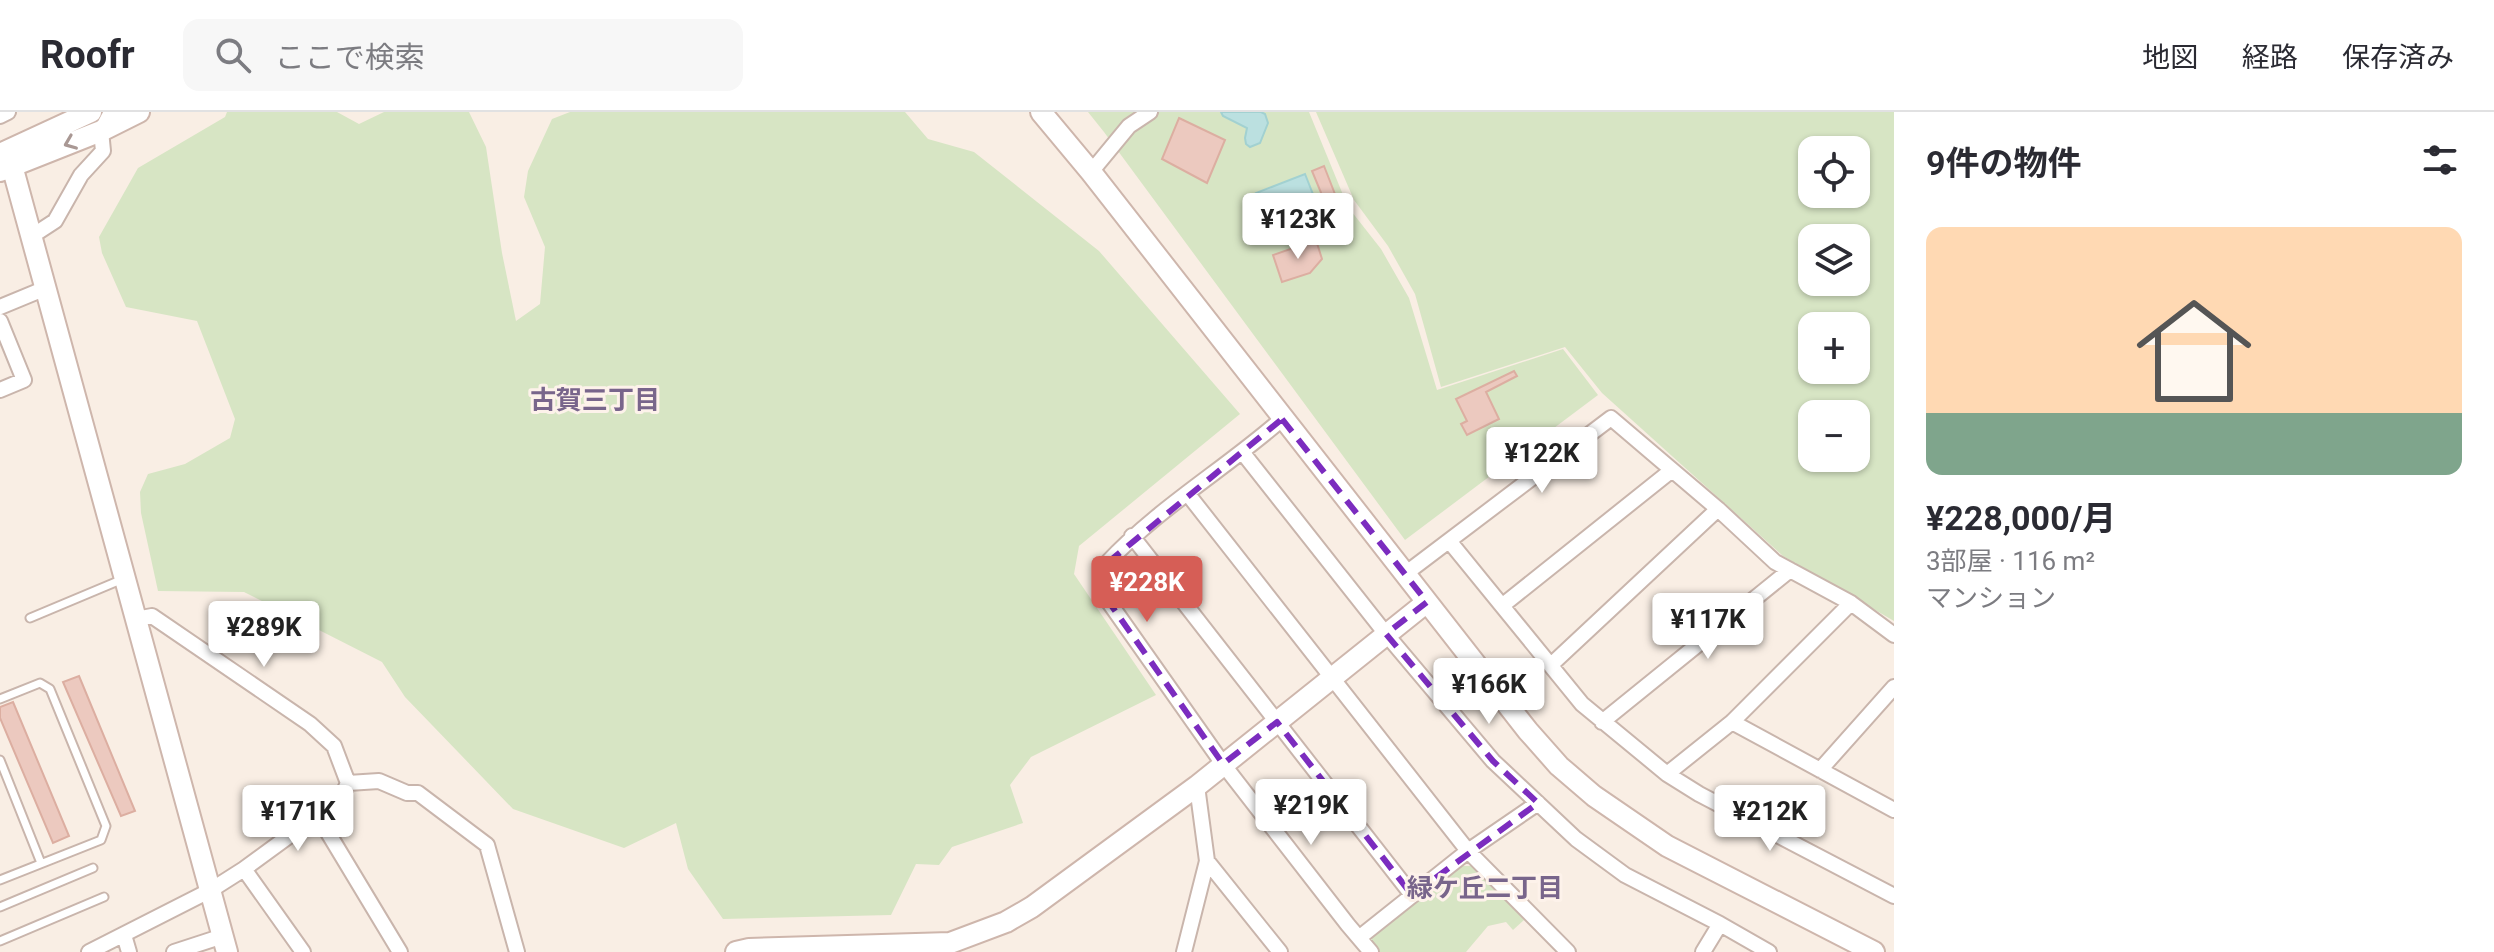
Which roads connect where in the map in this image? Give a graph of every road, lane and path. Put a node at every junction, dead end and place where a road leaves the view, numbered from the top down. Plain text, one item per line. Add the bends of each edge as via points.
1 (91, 112) edge
2 (111, 112) edge
3 (139, 112) edge
4 (1041, 112) edge
5 (1150, 112) edge
6 (101, 131) junction
7 (5, 161) edge
8 (1091, 172) junction
9 (32, 236) junction
10 (46, 288) junction
11 (0, 307) edge
12 (0, 321) edge
13 (0, 390) edge
14 (1282, 419) junction
15 (1243, 453) junction
16 (1672, 470) junction
17 (1187, 493) junction
18 (1718, 509) junction
19 (1132, 536) junction
20 (1450, 542) junction
21 (1790, 570) junction
22 (1405, 574) junction
23 (125, 578) junction
24 (1427, 602) junction
25 (1851, 603) junction
26 (1503, 605) junction
27 (30, 618) dead end
28 (136, 619) junction
29 (1386, 634) junction
30 (1894, 635) edge
31 (1552, 664) junction
32 (1331, 677) junction
33 (1894, 687) edge
34 (0, 699) edge
35 (1277, 722) junction
36 (1602, 722) junction
37 (1732, 722) junction
38 (0, 760) edge
39 (1223, 764) junction
40 (1820, 770) junction
41 (1667, 774) junction
42 (348, 783) junction
43 (1197, 786) junction
44 (1538, 803) junction
45 (1894, 810) edge
46 (318, 816) junction
47 (1468, 851) junction
48 (1207, 861) junction
49 (41, 863) junction
50 (93, 868) dead end
51 (244, 869) junction
52 (0, 880) edge
53 (211, 890) junction
54 (1412, 895) junction
55 (1894, 896) edge
56 (104, 897) dead end
57 (0, 907) edge
58 (1720, 924) junction
59 (124, 935) junction
60 (1360, 937) junction
61 (0, 941) edge
62 (225, 944) edge
63 (1871, 951) edge
64 (89, 952) edge
65 (129, 952) edge
66 (174, 952) edge
67 (303, 952) edge
68 (400, 952) edge
69 (517, 952) edge
70 (736, 952) edge
71 (1184, 952) edge
72 (1280, 952) edge
73 (1371, 952) edge
74 (1568, 952) edge
75 (1703, 952) edge
76 (1769, 952) edge

1 - 7 street
2 - 6 street
3 - 6 street
4 - 8 street
5 - 8 street via 1129,126
6 -> 7 street
6 - 9 street via 103,151 81,175 55,221
7 - 9 street
8 - 14 street
9 - 10 street
10 - 11 street
10 - 23 street
12 - 13 street via 24,380
14 - 15 street
14 - 22 street
15 - 17 street
15 - 29 street
16 - 18 street
16 - 20 street via 1611,418
16 - 26 street
17 - 19 street
17 - 32 street
18 - 21 street
18 - 31 street
19 - 35 street
19 - 39 street via 1106,564 1106,598
20 - 22 street
20 - 26 street
21 - 25 street
21 - 36 street
22 - 24 street
23 - 27 lane
23 - 28 street
24 - 29 street
24 - 63 street via 1528,731 1594,796 1667,846
25 - 30 street
25 - 37 street
26 - 31 street
28 - 42 street via 152,616 310,724 334,746
28 - 53 street
29 - 32 street
29 - 44 street via 1493,761
31 - 36 street
32 - 35 street
32 - 47 street
33 - 40 street
34 - 49 lane via 40,683 50,689 106,826 101,840
35 - 39 street
35 - 54 street
36 - 41 street
37 - 40 street
37 - 41 street
38 - 49 lane
39 - 43 street
39 - 60 street
40 - 45 street
41 - 55 street
42 - 46 street via 341,798
42 - 69 street via 379,781 418,793 487,845
43 - 48 street
43 - 70 street via 1032,907 980,933 950,943
44 - 47 street
44 - 58 street via 1625,875
46 - 51 street
46 - 68 street
47 - 54 street
47 - 74 street
48 - 71 street
48 - 72 street
49 - 52 lane
50 - 57 lane
51 - 53 street
51 - 67 street
53 - 59 street
53 - 62 street
54 - 60 street
56 - 61 lane
58 - 75 street
58 - 76 street
59 - 64 street
59 - 65 street
60 - 73 street
62 - 66 street

